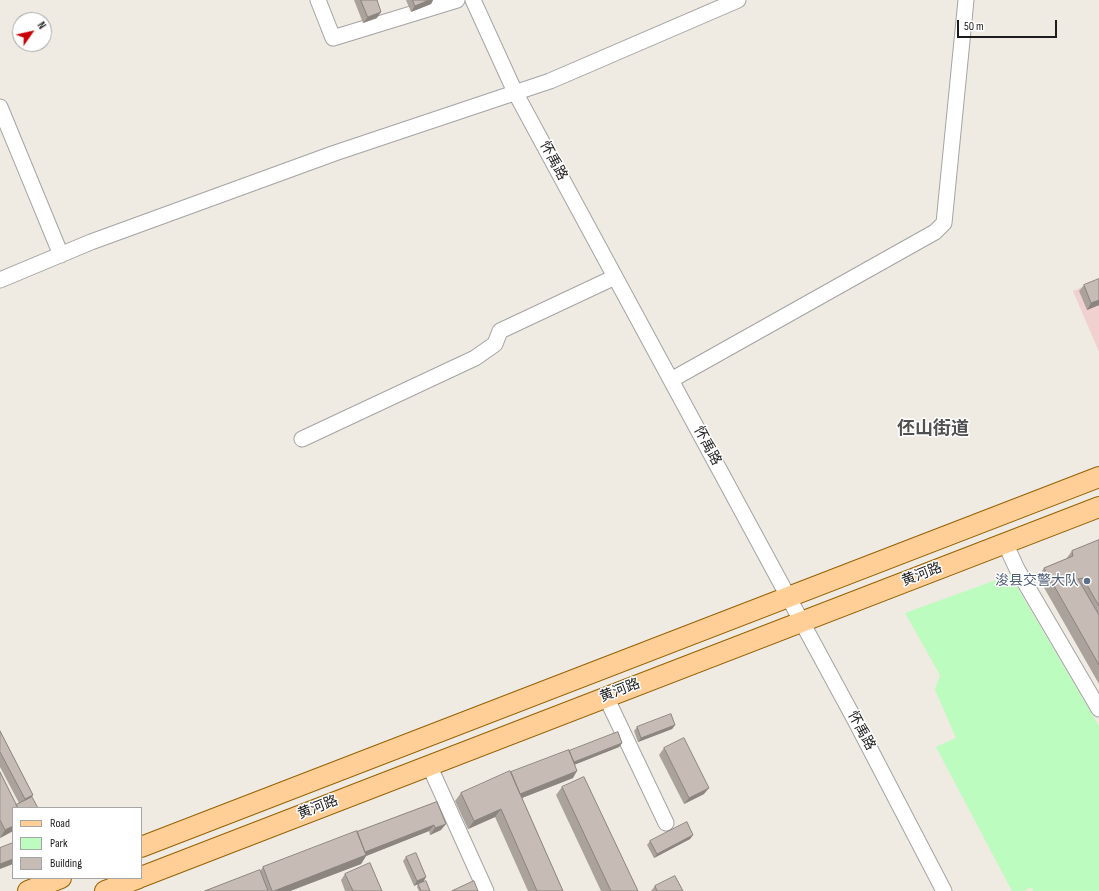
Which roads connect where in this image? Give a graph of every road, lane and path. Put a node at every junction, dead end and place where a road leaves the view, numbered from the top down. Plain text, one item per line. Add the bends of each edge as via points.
1 (318, 0) edge
2 (457, 0) edge
3 (473, 0) edge
4 (738, 0) edge
5 (966, 0) edge
6 (515, 92) junction
7 (0, 107) edge
8 (61, 255) junction
9 (615, 277) junction
10 (0, 280) edge
11 (671, 380) junction
12 (302, 439) dead end
13 (1099, 477) edge
14 (1099, 507) edge
15 (1005, 543) junction
16 (788, 597) junction
17 (802, 622) junction
18 (606, 697) junction
19 (1099, 709) edge
20 (429, 765) junction
21 (666, 823) dead end
22 (142, 847) edge
23 (142, 877) edge
24 (58, 879) edge
25 (137, 879) edge
26 (28, 891) edge
27 (105, 891) edge
28 (486, 891) edge
29 (944, 891) edge

1 - 2 street via 333,38
3 - 6 street, 怀禹路
4 - 6 street via 550,81
5 - 11 street via 944,223 928,236
6 - 8 street via 334,153
6 - 9 street, 怀禹路
7 - 8 street
8 - 10 street
9 - 11 street, 怀禹路
9 - 12 street via 500,331 495,344 475,358
11 - 16 street, 怀禹路
13 - 16 main road, 黄河路
14 - 15 main road, 黄河路
15 - 17 main road, 黄河路
15 - 19 street
16 - 17 street, 怀禹路
16 - 22 main road, 黄河路
17 - 18 main road, 黄河路
17 - 29 street, 怀禹路
18 - 20 main road, 黄河路
18 - 21 street
20 - 23 main road, 黄河路
20 - 28 street
24 - 26 main road
25 - 27 main road, 黄河路

